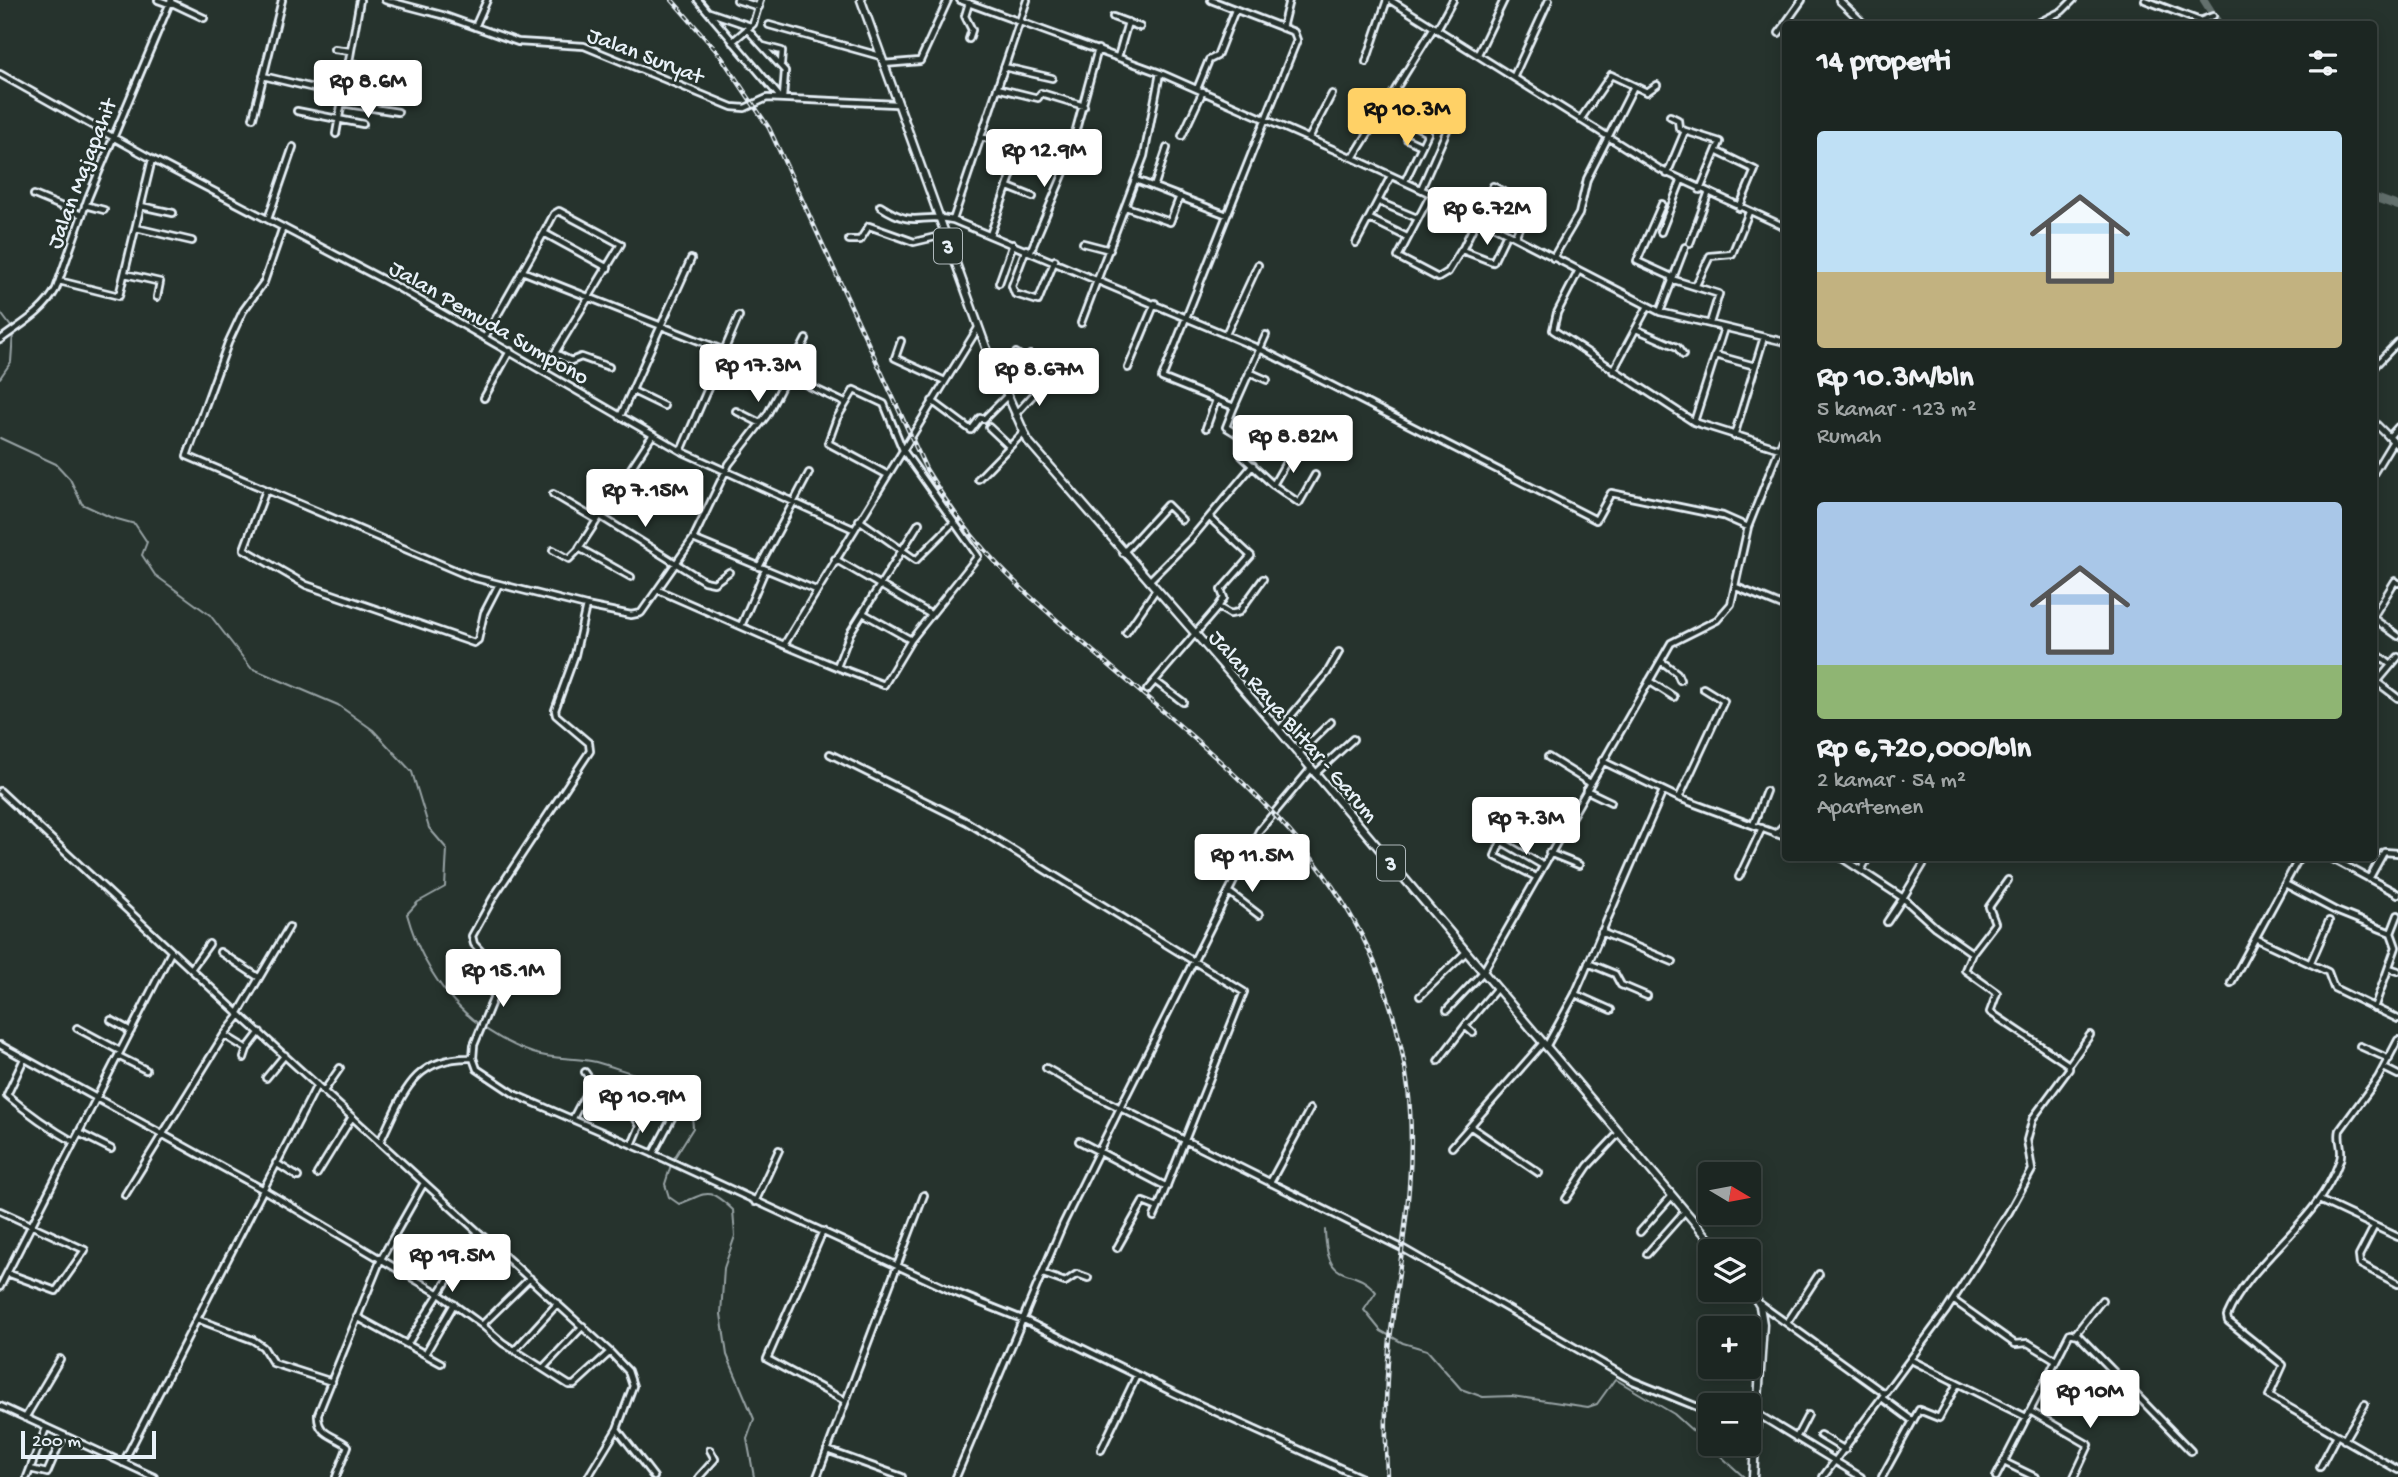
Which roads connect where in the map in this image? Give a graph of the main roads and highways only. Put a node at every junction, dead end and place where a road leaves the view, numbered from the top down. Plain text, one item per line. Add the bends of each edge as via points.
1 (861, 0) edge
2 (1839, 0) edge
3 (1861, 21) edge
4 (2377, 425) edge
5 (2398, 446) edge
6 (1709, 1239) edge
7 (1757, 1302) edge
8 (1753, 1477) edge

1 - 6 highway, Jalan Raya Blitar - Garum / 3 via 944,235 1023,433
2 - 3 main road
4 - 5 main road
7 - 8 highway via 1763,1324

